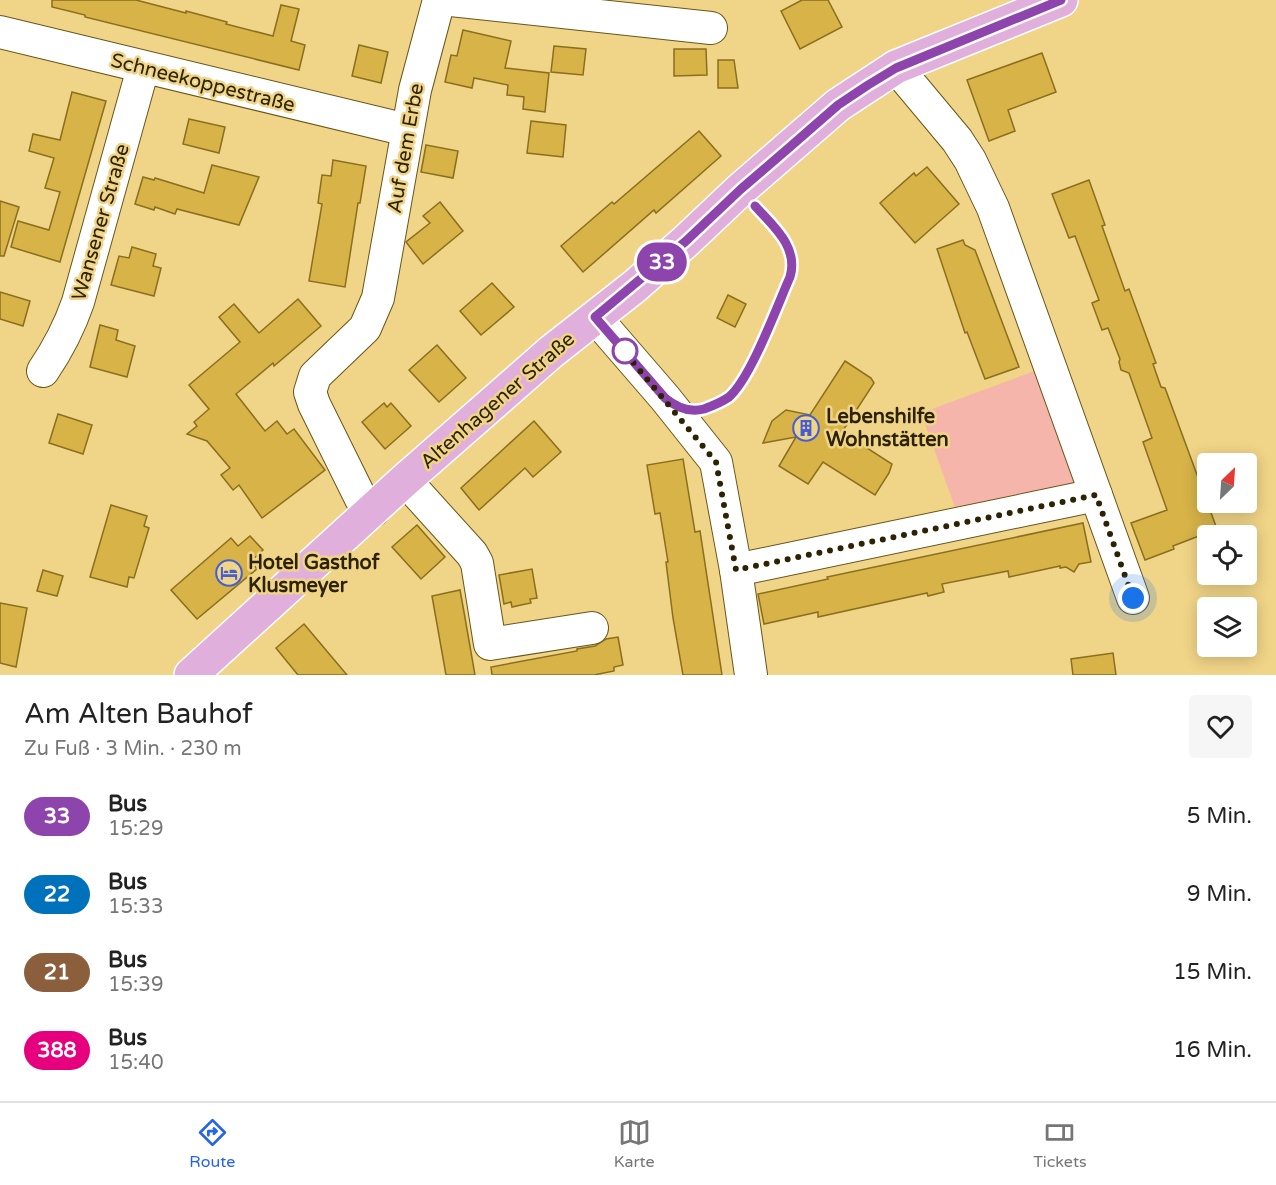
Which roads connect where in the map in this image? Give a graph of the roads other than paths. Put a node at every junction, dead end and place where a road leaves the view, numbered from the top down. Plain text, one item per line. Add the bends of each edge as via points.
1 (439, 0) edge
2 (451, 0) edge
3 (1061, 0) edge
4 (711, 28) dead end
5 (0, 32) edge
6 (142, 68) junction
7 (896, 68) junction
8 (407, 130) junction
9 (595, 317) junction
10 (43, 371) dead end
11 (405, 480) junction
12 (1096, 495) junction
13 (373, 511) junction
14 (736, 570) junction
15 (1133, 598) dead end
16 (591, 628) dead end
17 (191, 675) edge
18 (751, 675) edge

1 - 8 street, Auf dem Erbe via 421,60
2 - 4 street
3 - 7 main road, Altenhagener Straße
5 - 6 street, Schneekoppestraße
6 - 8 street, Schneekoppestraße
6 - 10 street, Wansener Straße via 78,302 60,346
7 - 9 main road, Altenhagener Straße via 838,105
7 - 12 street via 957,140 979,178
8 - 13 street, Auf dem Erbe via 378,298 365,328 319,370 310,392 361,499
9 - 11 main road, Altenhagener Straße
9 - 14 street via 716,462
11 - 13 main road, Altenhagener Straße
11 - 16 street via 477,563 490,644
12 - 14 street
12 - 15 street
13 - 17 main road, Altenhagener Straße
14 - 18 street

